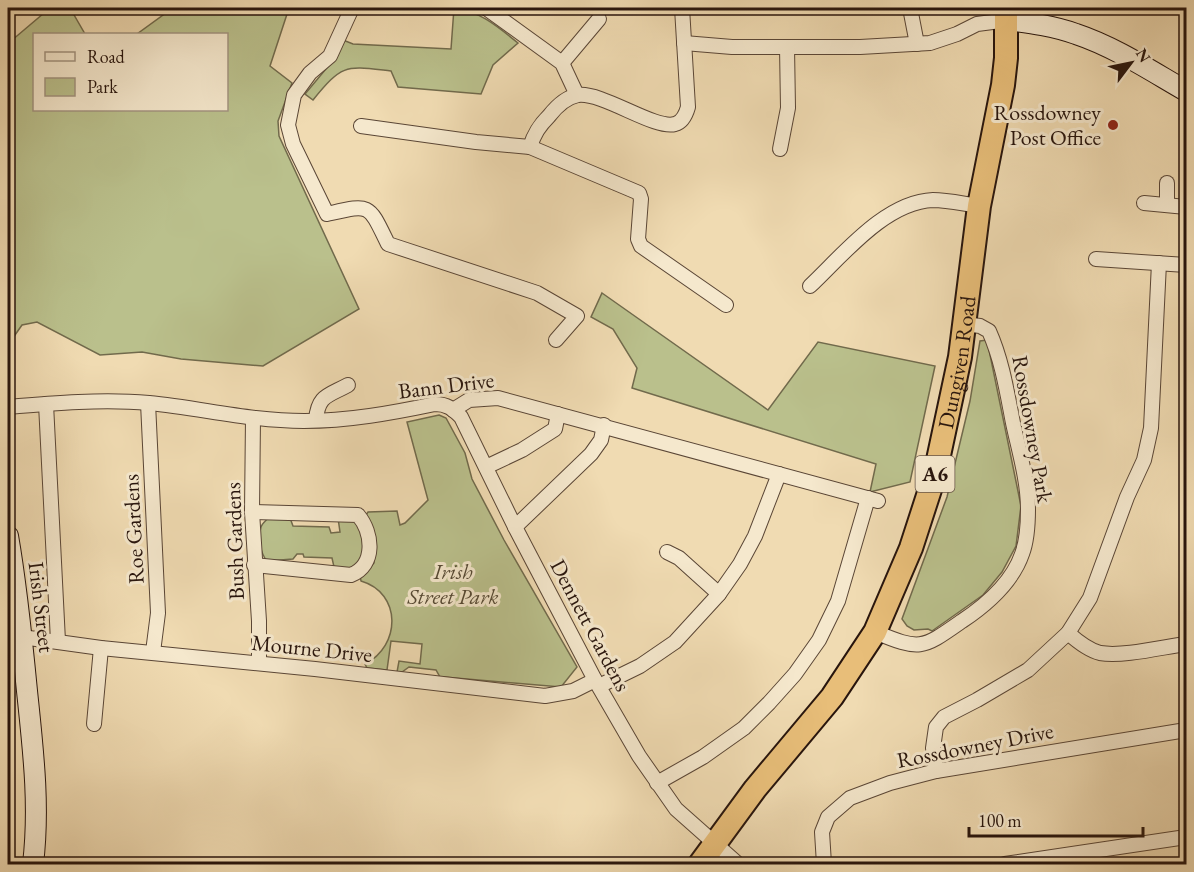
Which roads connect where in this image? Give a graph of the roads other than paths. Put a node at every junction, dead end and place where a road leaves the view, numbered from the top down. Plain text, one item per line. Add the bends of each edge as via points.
1 (352, 8) edge
2 (488, 8) edge
3 (682, 8) edge
4 (910, 8) edge
5 (1007, 14) edge
6 (599, 19) dead end
7 (684, 43) junction
8 (917, 44) junction
9 (787, 47) junction
10 (562, 63) junction
11 (1186, 91) edge
12 (577, 95) junction
13 (361, 126) dead end
14 (530, 147) junction
15 (780, 149) dead end
16 (1167, 183) dead end
17 (1144, 203) dead end
18 (979, 206) junction
19 (1167, 206) junction
20 (1186, 207) edge
21 (1096, 259) dead end
22 (1159, 263) junction
23 (1186, 264) edge
24 (810, 286) dead end
25 (726, 305) dead end
26 (965, 324) junction
27 (556, 340) dead end
28 (348, 385) dead end
29 (148, 403) junction
30 (46, 404) junction
31 (8, 407) edge
32 (453, 410) junction
33 (558, 414) junction
34 (253, 418) junction
35 (316, 420) junction
36 (604, 425) junction
37 (486, 467) junction
38 (779, 474) junction
39 (252, 512) junction
40 (515, 527) junction
41 (8, 536) edge
42 (668, 552) dead end
43 (254, 565) junction
44 (11, 570) edge
45 (719, 594) junction
46 (875, 632) junction
47 (1068, 633) junction
48 (22, 638) junction
49 (58, 641) junction
50 (1186, 644) edge
51 (101, 648) junction
52 (153, 652) junction
53 (258, 663) junction
54 (597, 683) junction
55 (94, 724) dead end
56 (1186, 730) edge
57 (936, 771) junction
58 (657, 783) junction
59 (1186, 837) edge
60 (716, 844) junction
61 (33, 864) edge
62 (700, 864) edge
63 (738, 864) edge
64 (824, 864) edge
65 (1005, 864) edge

1 - 27 street via 330,56 294,95 288,125 293,144 327,214 359,207 373,213 388,244 537,293 577,316
2 - 10 street
3 - 7 street
4 - 8 street
5 - 8 street via 939,40
5 - 11 main road via 1077,34
5 - 18 highway, Dungiven Road / A6 via 1003,85
6 - 10 street
7 - 9 street
7 - 12 street via 688,107 684,117 674,124
8 - 9 street
9 - 15 street via 788,108
10 - 12 street
12 - 14 street via 557,106 536,130
13 - 14 street
14 - 25 street via 639,193 641,246
16 - 19 street
17 - 19 street
18 - 24 street via 934,200 912,204 885,216
18 - 26 highway, Dungiven Road / A6
19 - 20 street
21 - 22 street
22 - 23 street
22 - 47 street via 1151,428 1144,460 1090,598
26 - 46 highway, Dungiven Road / A6 via 928,497
26 - 46 street, Rossdowney Park via 989,331 997,348 1028,508 1022,556 992,599 927,644 911,646
28 - 35 street via 320,401
29 - 30 street, Bann Drive
29 - 34 street, Bann Drive
29 - 52 street, Roe Gardens via 158,613
30 - 31 street, Bann Drive
30 - 49 street
32 - 33 street, Bann Drive via 469,400 498,398
32 - 35 street, Bann Drive via 435,404 364,417
32 - 37 street, Dennett Gardens
33 - 36 street, Bann Drive
33 - 37 street via 555,429
34 - 35 street, Bann Drive
34 - 39 street, Bush Gardens
36 - 38 street, Bann Drive
36 - 40 street via 602,440 591,454
37 - 40 street, Dennett Gardens
38 - 45 street, Mourne Drive via 755,536
38 - 58 street, Bann Drive via 873,500 838,601 819,640 769,703 744,728
39 - 43 street, Bush Gardens
39 - 43 street via 358,514 368,538 367,563 351,575
40 - 54 street, Dennett Gardens
41 - 44 main road, Irish Street
42 - 45 street
43 - 53 street, Bush Gardens
44 - 48 main road, Irish Street
45 - 54 street, Mourne Drive via 675,642 640,666
46 - 60 highway, Dungiven Road / A6 via 832,697 755,789
47 - 50 street via 1100,653
47 - 57 street via 1028,670 944,717 936,727
48 - 49 street, Mourne Drive
48 - 61 main road, Irish Street via 37,805
49 - 51 street, Mourne Drive
51 - 52 street, Mourne Drive
51 - 55 street
52 - 53 street, Mourne Drive
53 - 54 street, Mourne Drive via 545,696
54 - 58 street, Dennett Gardens
56 - 57 street, Rossdowney Drive
57 - 64 street, Rossdowney Drive via 870,790 838,807 822,832
58 - 60 street, Dennett Gardens via 676,809
59 - 65 street
60 - 62 highway, Dungiven Road / A6
60 - 63 street, Dennett Gardens

